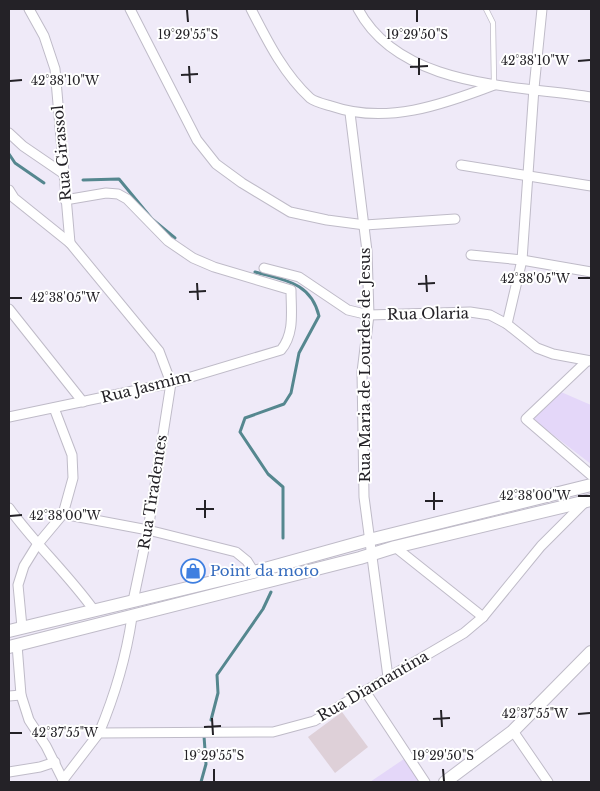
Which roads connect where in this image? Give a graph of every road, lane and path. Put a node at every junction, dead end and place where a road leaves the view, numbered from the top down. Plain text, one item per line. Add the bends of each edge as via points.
1 (29, 9) edge
2 (130, 9) edge
3 (251, 9) edge
4 (358, 9) edge
5 (486, 9) edge
6 (542, 9) edge
7 (494, 85) junction
8 (534, 88) junction
9 (591, 97) edge
10 (350, 112) junction
11 (9, 133) edge
12 (461, 166) dead end
13 (64, 174) junction
14 (528, 175) junction
15 (591, 186) edge
16 (9, 190) edge
17 (65, 200) junction
18 (455, 219) dead end
19 (365, 225) junction
20 (70, 243) junction
21 (471, 255) dead end
22 (522, 260) junction
23 (264, 268) dead end
24 (591, 272) edge
25 (9, 309) edge
26 (369, 315) junction
27 (507, 324) junction
28 (589, 361) edge
29 (171, 382) junction
30 (83, 402) junction
31 (54, 408) junction
32 (9, 417) edge
33 (591, 475) edge
34 (591, 485) edge
35 (588, 501) edge
36 (9, 508) edge
37 (64, 514) junction
38 (148, 530) junction
39 (369, 540) junction
40 (38, 545) junction
41 (395, 547) junction
42 (371, 556) junction
43 (254, 572) junction
44 (133, 600) junction
45 (93, 609) junction
46 (483, 616) junction
47 (132, 617) junction
48 (22, 627) junction
49 (9, 631) edge
50 (13, 646) edge
51 (591, 652) edge
52 (388, 677) junction
53 (365, 691) junction
54 (21, 695) junction
55 (9, 696) edge
56 (514, 731) junction
57 (99, 734) junction
58 (55, 762) junction
59 (9, 772) edge
60 (63, 781) edge
61 (425, 782) edge
62 (445, 782) edge
63 (548, 782) edge

1 - 13 street, Rua Girassol via 44,36 55,69
2 - 19 street via 197,140 216,164 290,212
3 - 10 street via 276,56 311,99
4 - 7 street via 367,26 397,53 448,75
5 - 7 lane via 493,23
6 - 8 street
7 - 8 street
7 - 10 street via 451,102 391,114
8 - 9 street
8 - 14 street
10 - 19 street, Rua Maria de Lourdes de Jesus
11 - 13 street
12 - 14 street
13 - 17 street, Rua Girassol
14 - 15 street
14 - 22 street
16 - 20 street via 14,198
17 - 20 street, Rua Girassol
17 - 29 street, Rua Jasmim via 118,194 127,199 168,241 193,258 291,290 290,332 281,350
18 - 19 street
19 - 26 street, Rua Maria de Lourdes de Jesus
20 - 29 street via 159,351
21 - 22 street
22 - 24 street
22 - 27 street
23 - 26 street, Rua Olaria via 299,277 348,310
25 - 30 street
26 - 27 street, Rua Olaria via 470,312 490,315
26 - 39 street, Rua Maria de Lourdes de Jesus via 362,372 364,497
27 - 28 street, Rua Olaria via 537,348
28 - 33 street via 526,419
29 - 30 street, Rua Jasmim
29 - 38 street, Rua Tiradentes
30 - 31 street, Rua Jasmim
31 - 32 street, Rua Jasmim
31 - 37 street via 72,455 74,478
34 - 39 main road
35 - 41 main road
35 - 46 street, Rua Diamantina via 540,546
36 - 40 street
37 - 38 street
37 - 40 street
38 - 43 street via 236,552
38 - 44 street, Rua Tiradentes
39 - 42 street, Rua Maria de Lourdes de Jesus
39 - 43 main road
40 - 45 street via 72,580
40 - 48 street via 24,566 18,585
41 - 42 main road
41 - 46 street
42 - 47 main road
42 - 52 street, Rua Maria de Lourdes de Jesus
43 - 44 main road
44 - 45 main road
45 - 48 main road
46 - 52 street, Rua Diamantina via 464,633
47 - 50 main road
47 - 57 street via 125,660
48 - 49 main road
50 - 54 street
51 - 56 main road
52 - 53 street, Rua Diamantina
53 - 57 street, Rua Diamantina via 314,721 273,732
53 - 61 street
54 - 55 street
54 - 58 street via 29,720
56 - 62 main road
56 - 63 street
57 - 60 street
58 - 59 street
58 - 60 street

